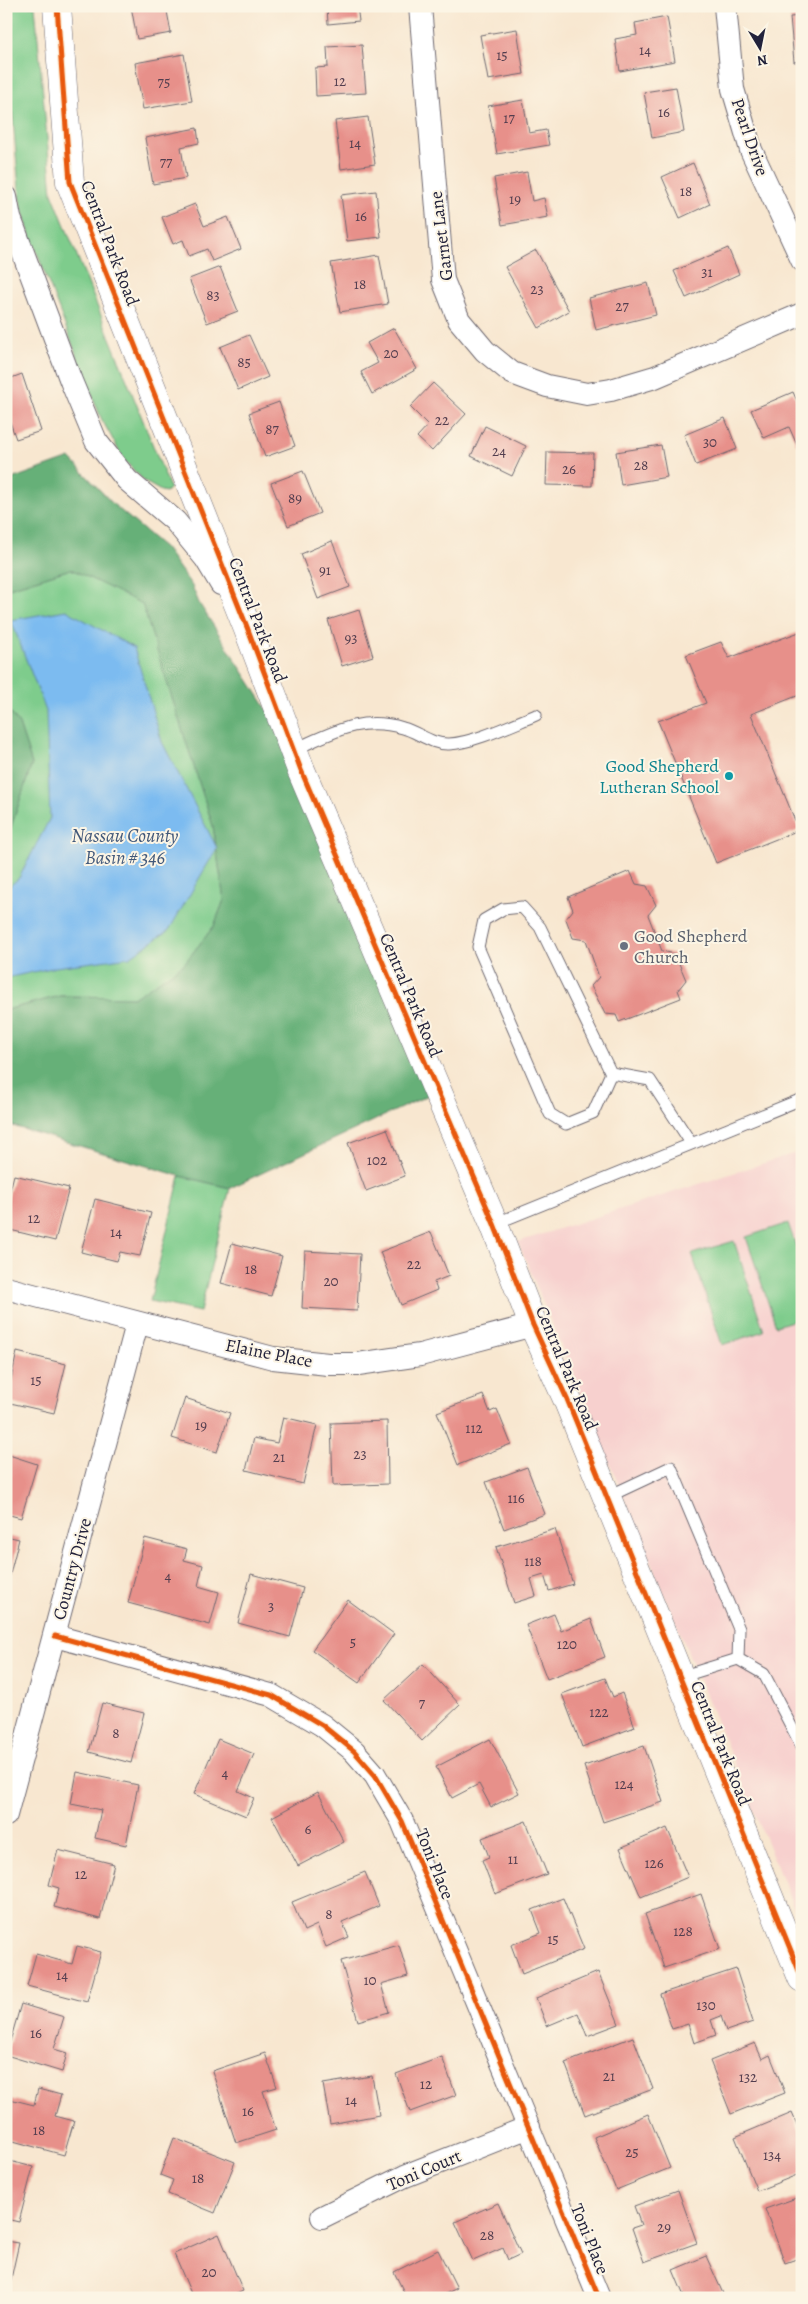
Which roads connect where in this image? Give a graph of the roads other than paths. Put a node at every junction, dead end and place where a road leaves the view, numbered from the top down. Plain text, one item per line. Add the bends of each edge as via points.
1 (57, 6) edge
2 (420, 6) edge
3 (725, 6) edge
4 (6, 197) edge
5 (802, 260) edge
6 (802, 314) edge
7 (247, 627) junction
8 (536, 715) dead end
9 (293, 750) junction
10 (611, 1073) junction
11 (802, 1099) edge
12 (691, 1143) junction
13 (494, 1224) junction
14 (6, 1288) edge
15 (137, 1324) junction
16 (533, 1325) junction
17 (606, 1497) junction
18 (55, 1636) junction
19 (738, 1659) junction
20 (680, 1677) junction
21 (802, 1747) edge
22 (6, 1815) edge
23 (802, 1978) edge
24 (529, 2127) junction
25 (322, 2217) dead end
26 (600, 2298) edge

1 - 7 street, Central Park Road via 70,182
2 - 6 street, Garnet Lane via 444,280 459,320 485,351 512,373 547,386 587,394 612,390 655,377
3 - 5 street, Pearl Drive via 733,89 748,141
4 - 7 street, Central Park Road via 10,218 96,442 127,480 175,521 206,560
7 - 9 street, Central Park Road
8 - 9 lane via 448,745 379,722 345,728
9 - 13 street, Central Park Road
10 - 10 lane via 540,927 522,907 504,908 484,920 478,947 550,1114 566,1124 593,1113
10 - 12 lane via 650,1080
11 - 12 lane
12 - 13 lane
13 - 16 street, Central Park Road
14 - 15 street, Elaine Place
15 - 16 street, Elaine Place via 273,1358 328,1364 358,1364 420,1355
15 - 18 street, Country Drive
16 - 17 street, Central Park Road
17 - 19 lane via 671,1467 739,1629
17 - 20 street, Central Park Road
18 - 22 street, Country Drive
18 - 24 street, Toni Place via 272,1695 322,1725 354,1751 375,1775 402,1820
19 - 20 lane
19 - 21 lane via 764,1674
20 - 23 street, Central Park Road
24 - 25 street, Toni Court via 405,2176
24 - 26 street, Toni Place

